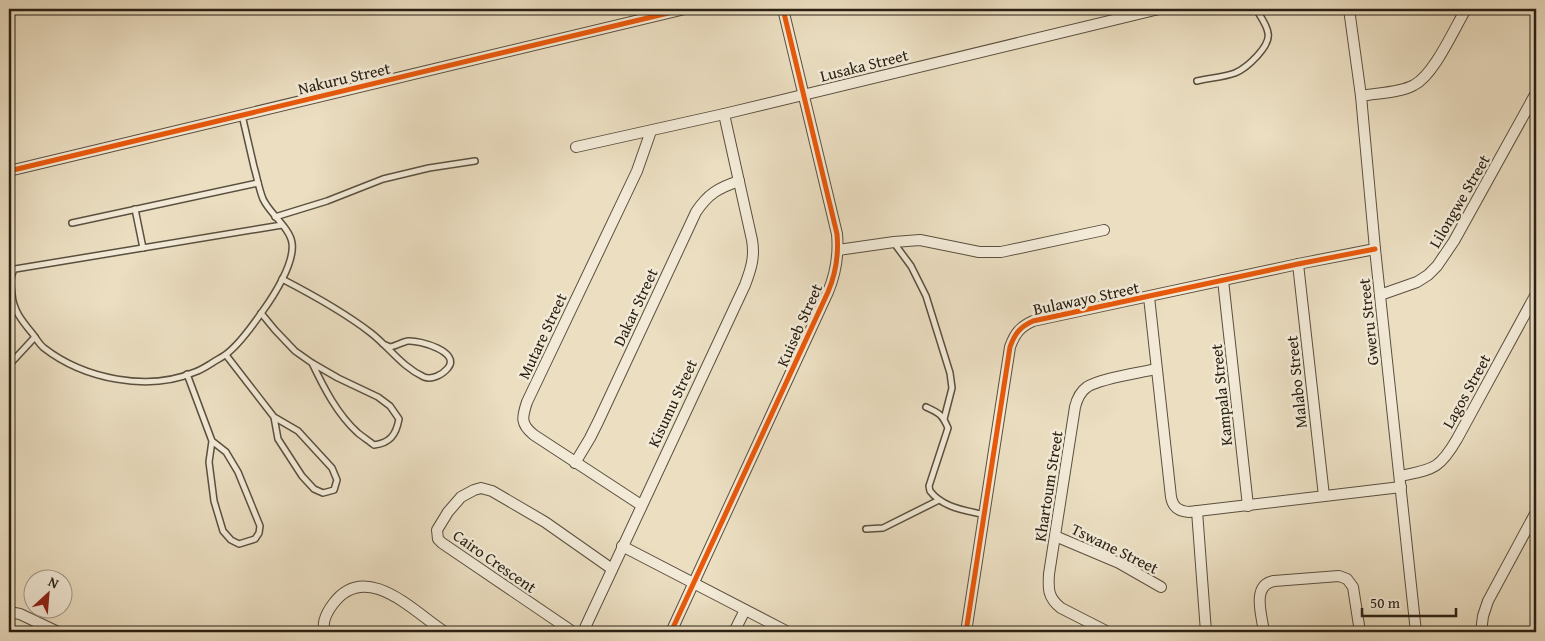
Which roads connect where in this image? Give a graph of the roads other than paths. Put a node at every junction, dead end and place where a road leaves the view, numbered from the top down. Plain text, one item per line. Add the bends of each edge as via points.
1 (685, 9) edge
2 (783, 9) edge
3 (1159, 9) edge
4 (1256, 9) edge
5 (1349, 9) edge
6 (1466, 9) edge
7 (1197, 81) dead end
8 (1536, 93) edge
9 (804, 95) junction
10 (1361, 96) junction
11 (724, 114) junction
12 (242, 115) junction
13 (651, 131) junction
14 (576, 146) dead end
15 (475, 161) dead end
16 (9, 171) edge
17 (739, 180) junction
18 (258, 183) junction
19 (135, 209) junction
20 (275, 218) junction
21 (72, 223) dead end
22 (282, 225) junction
23 (1104, 230) dead end
24 (894, 242) junction
25 (143, 248) junction
26 (1375, 249) junction
27 (838, 250) junction
28 (1298, 264) junction
29 (10, 274) edge
30 (282, 279) junction
31 (1223, 280) junction
32 (1536, 294) edge
33 (1380, 295) junction
34 (1149, 297) junction
35 (261, 313) junction
36 (35, 336) junction
37 (383, 344) junction
38 (226, 355) junction
39 (312, 363) junction
40 (9, 365) edge
41 (1156, 370) junction
42 (187, 374) junction
43 (926, 407) dead end
44 (274, 417) junction
45 (944, 419) junction
46 (212, 441) junction
47 (575, 463) junction
48 (1400, 482) junction
49 (1324, 496) junction
50 (939, 500) junction
51 (641, 505) junction
52 (1248, 506) junction
53 (1197, 511) junction
54 (1536, 512) edge
55 (984, 515) junction
56 (866, 529) dead end
57 (1055, 536) junction
58 (622, 546) junction
59 (612, 569) junction
60 (694, 584) junction
61 (1162, 587) dead end
62 (745, 610) junction
63 (9, 612) edge
64 (58, 632) edge
65 (325, 632) edge
66 (445, 632) edge
67 (574, 632) edge
68 (583, 632) edge
69 (671, 632) edge
70 (734, 632) edge
71 (788, 632) edge
72 (966, 632) edge
73 (1108, 632) edge
74 (1206, 632) edge
75 (1264, 632) edge
76 (1360, 632) edge
77 (1416, 632) edge
78 (1480, 632) edge

1 - 12 street, Nakuru Street
2 - 9 street, Kuiseb Street
3 - 9 street, Lusaka Street
4 - 7 lane via 1268,32 1269,40 1265,47 1235,73
5 - 10 street, Gweru Street
6 - 10 street via 1422,80 1408,88
8 - 33 street, Lilongwe Street via 1437,266 1417,282
9 - 11 street, Lusaka Street
9 - 27 street, Kuiseb Street
10 - 26 street, Gweru Street
11 - 13 street, Lusaka Street
11 - 17 street, Kisumu Street
12 - 16 street, Nakuru Street
12 - 18 lane
13 - 14 street, Lusaka Street
13 - 47 street, Mutare Street via 640,164 524,410 524,425 528,430
15 - 20 lane via 384,179
17 - 47 street, Dakar Street via 709,195 696,212 598,422
17 - 51 street, Kisumu Street via 754,251 753,262
18 - 19 lane
18 - 20 lane
19 - 21 lane
19 - 25 lane
20 - 22 lane
22 - 25 lane
22 - 30 lane via 292,244 291,257
23 - 24 street via 1001,252 979,252 920,240
24 - 27 street
24 - 45 lane via 926,296 950,373 952,388
25 - 29 lane via 15,268
26 - 28 street, Bulawayo Street
26 - 33 street, Gweru Street
27 - 60 street, Kuiseb Street via 837,266 828,292
28 - 31 street, Bulawayo Street
28 - 49 street, Malabo Street
29 - 36 lane via 12,304 20,320
30 - 35 lane
30 - 37 lane via 364,328
31 - 34 street, Bulawayo Street
31 - 52 street, Kampala Street
32 - 48 street, Lagos Street via 1447,455 1437,466
33 - 48 street, Gweru Street
34 - 41 street, Lagos Street
34 - 55 street, Bulawayo Street via 1034,321 1016,332 1010,346
35 - 38 lane
35 - 39 lane via 295,351
36 - 40 lane
36 - 42 lane via 42,347 59,358 94,374 123,380 153,381
37 - 37 lane via 390,347 408,341 420,342 438,348 451,361 438,377 426,378 401,362
38 - 42 lane
38 - 44 lane
39 - 39 lane via 390,406 399,419 392,436 384,444 374,445 357,433 338,410
41 - 53 street, Lagos Street via 1172,503 1179,510
41 - 57 street, Khartoum Street via 1089,386 1077,399
42 - 46 lane
43 - 45 lane
44 - 44 lane via 278,439 302,476 314,489 323,493 334,490 337,480 332,468 298,431
45 - 50 lane via 948,428 929,486
46 - 46 lane via 226,452 238,472 260,526 255,539 239,544 223,530 214,500 209,462
47 - 51 street, Mutare Street
48 - 49 street, Lagos Street
48 - 77 street, Gweru Street
49 - 52 street, Lagos Street
50 - 55 lane via 945,505
50 - 56 lane via 883,528
51 - 58 street, Kisumu Street
52 - 53 street, Lagos Street
53 - 74 street
54 - 78 street via 1488,601
55 - 72 street, Bulawayo Street
57 - 61 street, Tswane Street
57 - 73 street, Khartoum Street via 1049,574 1050,598 1060,608
58 - 59 street, Kisumu Street
58 - 60 street
59 - 67 street, Cairo Crescent via 545,522 492,491 481,488 461,497 437,530 442,543
59 - 68 street, Kisumu Street
60 - 62 street
60 - 69 street, Kuiseb Street
62 - 70 street
62 - 71 street
63 - 64 street
65 - 66 street via 326,614 337,599 351,588 373,587 408,605
75 - 76 street via 1260,600 1264,585 1274,581 1333,576 1347,579 1353,587

